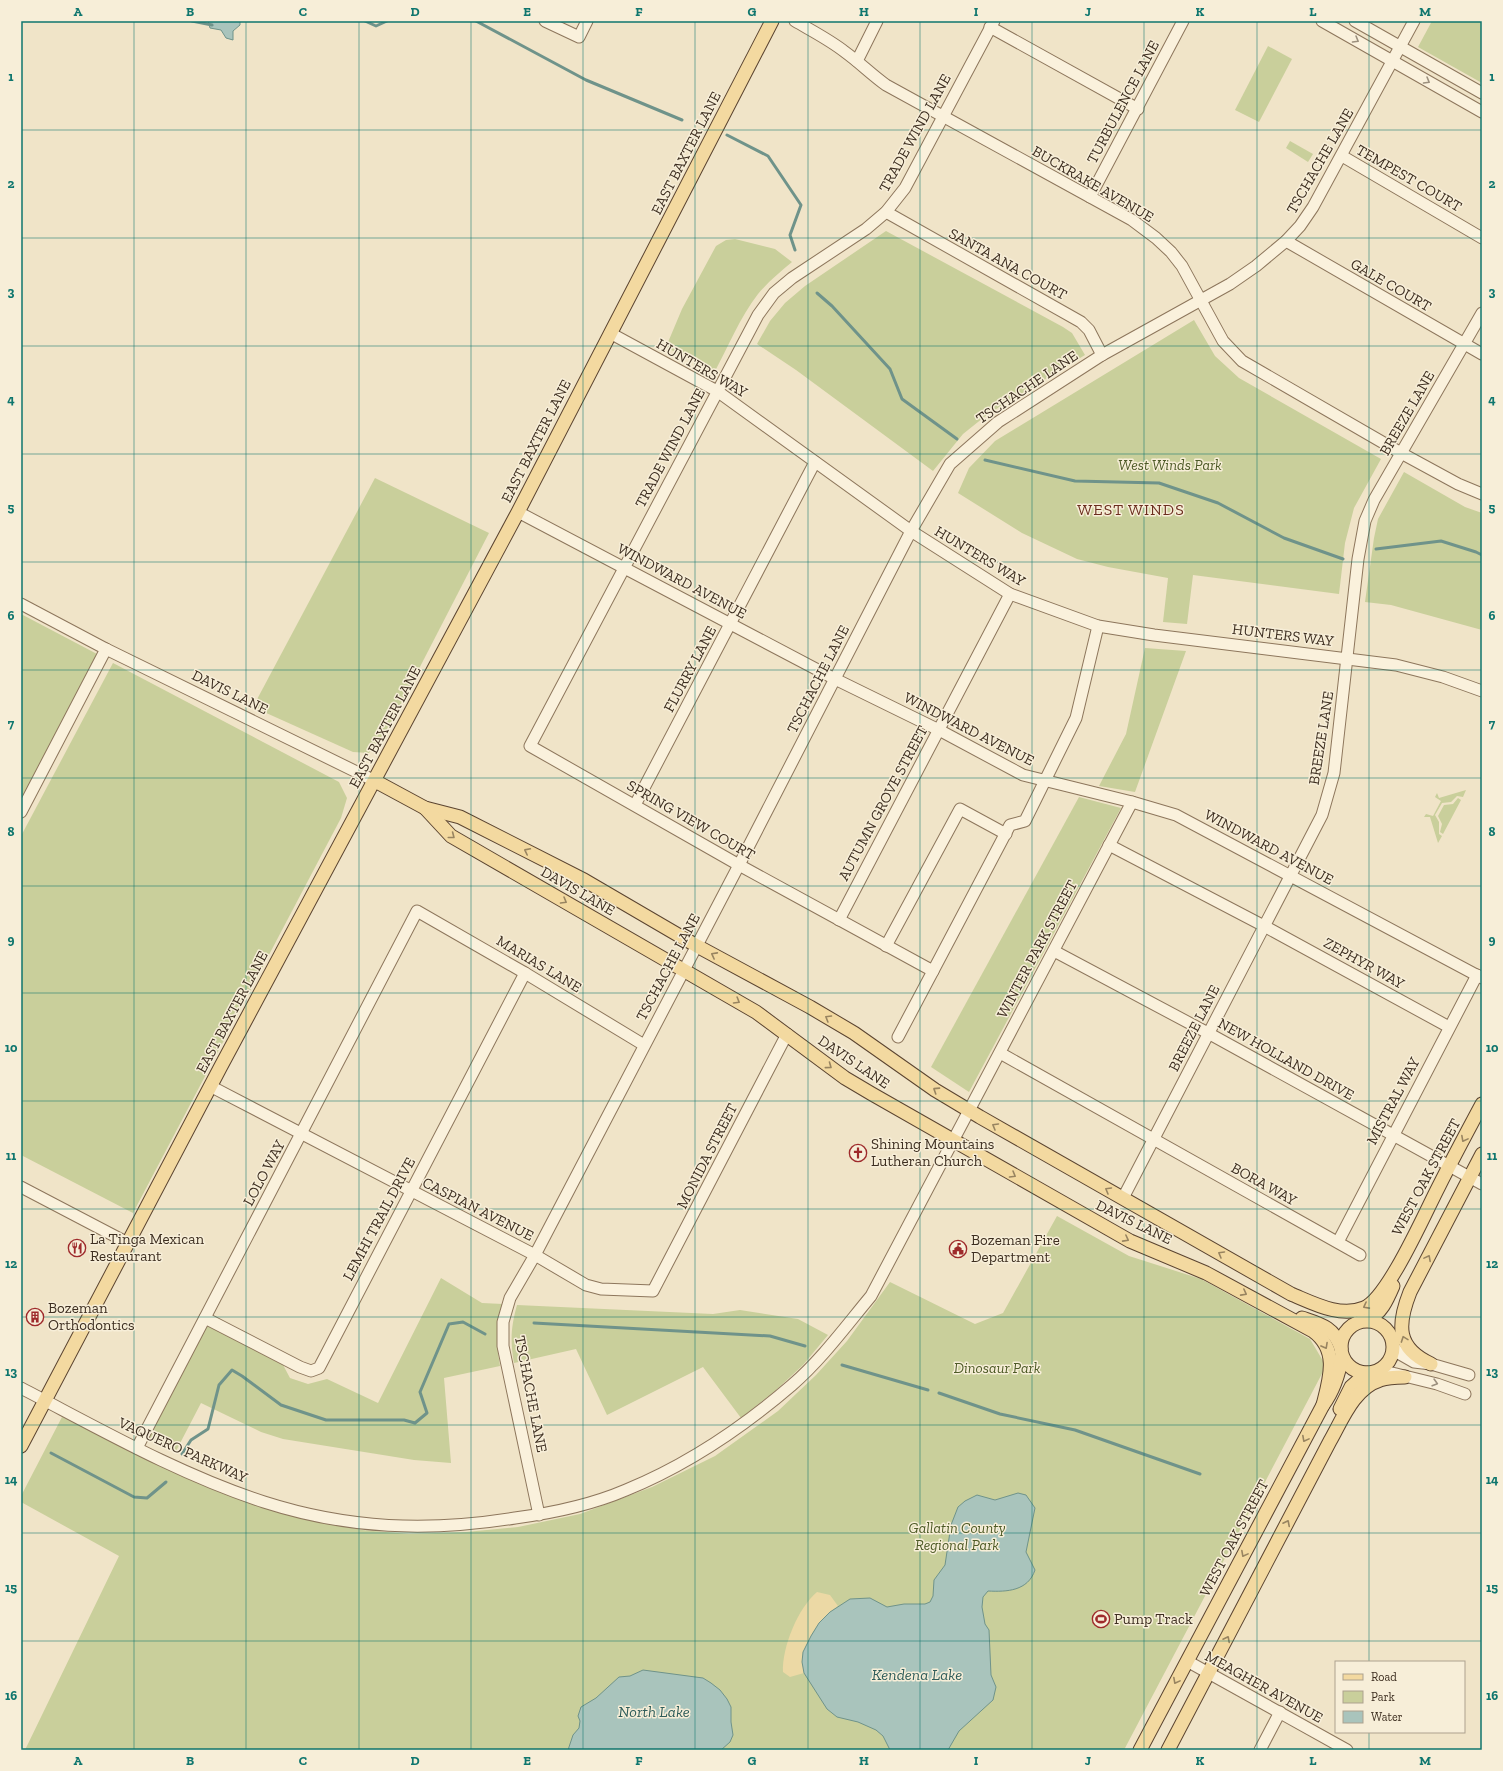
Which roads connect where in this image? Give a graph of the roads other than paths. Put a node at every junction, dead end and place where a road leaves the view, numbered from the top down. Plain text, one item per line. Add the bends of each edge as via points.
1 (545, 21) edge
2 (587, 21) edge
3 (772, 21) edge
4 (795, 21) edge
5 (877, 21) edge
6 (1183, 21) edge
7 (1322, 21) edge
8 (1355, 21) edge
9 (1414, 21) edge
10 (992, 24) edge
11 (1401, 47) junction
12 (856, 61) junction
13 (1394, 62) junction
14 (1482, 93) edge
15 (1138, 109) junction
16 (1482, 112) edge
17 (943, 117) junction
18 (1342, 156) junction
19 (1090, 197) junction
20 (886, 212) junction
21 (1482, 238) edge
22 (1286, 241) junction
23 (1202, 300) junction
24 (1482, 313) edge
25 (610, 333) junction
26 (1464, 344) junction
27 (1482, 354) edge
28 (1102, 355) junction
29 (717, 391) junction
30 (1401, 453) junction
31 (815, 462) junction
32 (1482, 494) edge
33 (518, 512) junction
34 (911, 531) junction
35 (624, 568) junction
36 (1010, 594) junction
37 (21, 604) edge
38 (730, 624) junction
39 (1098, 626) junction
40 (106, 650) junction
41 (1348, 658) junction
42 (835, 679) junction
43 (1482, 691) edge
44 (939, 730) junction
45 (530, 746) joint
46 (375, 781) junction
47 (1045, 781) junction
48 (1132, 802) junction
49 (635, 805) junction
50 (425, 808) junction
51 (21, 812) edge
52 (1006, 834) junction
53 (1109, 845) junction
54 (739, 865) junction
55 (1290, 875) junction
56 (417, 911) joint
57 (838, 920) junction
58 (1264, 926) junction
59 (697, 946) junction
60 (886, 946) junction
61 (1054, 951) junction
62 (684, 970) junction
63 (933, 971) junction
64 (525, 973) junction
65 (1479, 976) edge
66 (1449, 1027) junction
67 (1208, 1033) junction
68 (787, 1034) junction
69 (898, 1037) dead end
70 (644, 1045) junction
71 (1000, 1053) junction
72 (210, 1086) junction
73 (1482, 1104) edge
74 (969, 1111) junction
75 (302, 1133) junction
76 (1392, 1135) junction
77 (1153, 1140) junction
78 (953, 1141) junction
79 (1482, 1154) edge
80 (1449, 1166) junction
81 (1469, 1177) junction
82 (1482, 1184) edge
83 (21, 1187) edge
84 (410, 1191) junction
85 (1123, 1198) junction
86 (1338, 1242) junction
87 (128, 1243) junction
88 (535, 1255) junction
89 (1360, 1255) dead end
90 (1398, 1265) junction
91 (653, 1291) joint
92 (1410, 1292) junction
93 (1291, 1294) junction
94 (1284, 1314) junction
95 (206, 1318) junction
96 (1363, 1321) junction
97 (1393, 1343) junction
98 (1342, 1352) junction
99 (1431, 1364) junction
100 (1380, 1370) junction
101 (1367, 1373) junction
102 (1469, 1375) dead end
103 (1405, 1377) junction
104 (21, 1388) edge
105 (1465, 1394) dead end
106 (45, 1400) junction
107 (1323, 1405) junction
108 (1330, 1441) junction
109 (21, 1446) edge
110 (137, 1448) junction
111 (540, 1515) junction
112 (1187, 1661) junction
113 (1209, 1673) junction
114 (1280, 1712) junction
115 (1140, 1750) edge
116 (1168, 1750) edge
117 (1260, 1750) edge
118 (1347, 1750) edge

1 - 2 street via 578,37
3 - 25 main road, EAST BAXTER LANE
4 - 12 street, BUCKRAKE AVENUE via 828,39
5 - 12 street
6 - 15 street, TURBULENCE LANE
7 -> 13 street
8 - 11 street
9 - 11 street, TSCHACHE LANE
10 - 15 street
10 - 17 street, TRADE WIND LANE
11 - 13 street, TSCHACHE LANE
11 - 14 street
12 - 17 street, BUCKRAKE AVENUE via 886,85
13 -> 16 street
13 - 18 street, TSCHACHE LANE
15 - 19 street, TURBULENCE LANE
17 - 19 street, BUCKRAKE AVENUE
17 - 20 street, TRADE WIND LANE via 905,188
18 - 21 street, TEMPEST COURT
18 - 22 street, TSCHACHE LANE via 1313,207
19 - 23 street, BUCKRAKE AVENUE via 1132,220 1171,252
20 - 28 street, SANTA ANA COURT via 1081,322 1089,330
20 - 29 street, TRADE WIND LANE via 866,229 792,278 774,293 758,314
22 - 23 street, TSCHACHE LANE via 1256,266
22 - 26 street, GALE COURT
23 - 28 street, TSCHACHE LANE
23 - 30 street, BUCKRAKE AVENUE via 1223,341 1242,361
24 - 26 street, BREEZE LANE
25 - 29 street, HUNTERS WAY
25 - 33 main road, EAST BAXTER LANE
26 - 27 street, GALE COURT
26 - 30 street, BREEZE LANE
28 - 34 street, TSCHACHE LANE via 998,422 950,464
29 - 31 street, HUNTERS WAY
29 - 35 street, TRADE WIND LANE
30 - 32 street, BUCKRAKE AVENUE
30 - 41 street, BREEZE LANE via 1365,521 1358,559
31 - 34 street, HUNTERS WAY
31 - 38 street, FLURRY LANE
33 - 35 street, WINDWARD AVENUE
33 - 46 main road, EAST BAXTER LANE
34 - 36 street, HUNTERS WAY
34 - 42 street, TSCHACHE LANE
35 - 38 street, WINDWARD AVENUE
35 - 45 street, TRADE WIND LANE
36 - 39 street, HUNTERS WAY
36 - 44 street, AUTUMN GROVE STREET
37 - 40 street, DAVIS LANE
38 - 42 street, WINDWARD AVENUE
38 - 49 street, FLURRY LANE
39 - 41 street, HUNTERS WAY
39 - 47 street via 1076,718
40 - 46 street, DAVIS LANE
40 - 51 street
41 - 43 street, HUNTERS WAY via 1444,676
41 - 55 street, BREEZE LANE via 1334,773 1322,815
42 - 44 street, WINDWARD AVENUE
42 - 54 street, TSCHACHE LANE
44 - 47 street, WINDWARD AVENUE via 1024,775
44 - 57 street, AUTUMN GROVE STREET
45 - 49 street, SPRING VIEW COURT
46 - 50 main road, DAVIS LANE
46 - 72 main road, EAST BAXTER LANE
47 - 48 street, WINDWARD AVENUE
47 - 52 street via 1025,821 1010,825
48 - 53 street, WINTER PARK STREET
48 - 55 street, WINDWARD AVENUE via 1176,815
49 - 54 street, SPRING VIEW COURT
59 -> 50 main road, DAVIS LANE via 557,866 460,817
50 -> 62 main road, DAVIS LANE via 451,836
52 - 60 street via 960,809
52 - 63 street
53 - 58 street, ZEPHYR WAY
53 - 61 street, WINTER PARK STREET
54 - 57 street, SPRING VIEW COURT
54 - 59 street, TSCHACHE LANE
55 - 58 street, BREEZE LANE
55 - 65 street, WINDWARD AVENUE
56 - 64 street, MARIAS LANE
56 - 75 street, LOLO WAY
57 - 60 street, SPRING VIEW COURT
58 - 66 street, ZEPHYR WAY
58 - 67 street, BREEZE LANE
59 - 62 street, TSCHACHE LANE
74 -> 59 main road, DAVIS LANE via 854,1033
60 - 63 street, SPRING VIEW COURT
61 - 67 street, NEW HOLLAND DRIVE
61 - 71 street, WINTER PARK STREET
62 -> 68 main road, DAVIS LANE via 756,1012
62 - 70 street, TSCHACHE LANE
63 - 69 street
64 - 70 street, MARIAS LANE
64 - 84 street, LEMHI TRAIL DRIVE
65 - 66 street, MISTRAL WAY
66 - 76 street, MISTRAL WAY
67 - 76 street, NEW HOLLAND DRIVE
67 - 77 street, BREEZE LANE
68 -> 78 main road, DAVIS LANE via 845,1078
68 - 91 street, MONIDA STREET
70 - 88 street, TSCHACHE LANE
71 - 74 street, WINTER PARK STREET
71 - 77 street, BORA WAY
72 - 75 street, CASPIAN AVENUE
72 - 87 main road, EAST BAXTER LANE
73 -> 80 main road, WEST OAK STREET
74 - 78 street, VAQUERO PARKWAY
85 -> 74 main road, DAVIS LANE
75 - 84 street, CASPIAN AVENUE
75 - 95 street, LOLO WAY
76 - 80 street, NEW HOLLAND DRIVE
76 - 86 street, MISTRAL WAY
77 - 85 street, BREEZE LANE
77 - 86 street, BORA WAY
78 -> 94 main road, DAVIS LANE via 1130,1241 1206,1273
78 - 111 street, VAQUERO PARKWAY via 872,1296 838,1337 793,1384 719,1441 682,1463 626,1490
79 - 81 main road
80 - 81 street, NEW HOLLAND DRIVE
80 - 90 main road, WEST OAK STREET
81 - 82 street, NEW HOLLAND DRIVE
92 -> 81 main road
83 - 87 street
84 - 88 street, CASPIAN AVENUE
84 - 95 street, LEMHI TRAIL DRIVE via 319,1368 311,1371 300,1367
93 -> 85 main road, DAVIS LANE
86 - 89 street, BORA WAY
87 - 106 main road, EAST BAXTER LANE
88 - 91 street, CASPIAN AVENUE via 586,1285 601,1289
88 - 111 street, TSCHACHE LANE via 510,1298 503,1322 503,1346
90 -> 93 main road via 1373,1302 1364,1308 1346,1312 1333,1310
90 - 96 main road via 1393,1284 1380,1311 1373,1318
92 - 97 main road via 1399,1306 1395,1317
99 -> 92 main road via 1410,1351 1402,1334 1403,1309
93 - 96 main road via 1326,1314 1345,1320
94 - 98 main road via 1326,1327 1334,1333
94 -> 107 main road via 1316,1334 1330,1355 1331,1370
95 - 110 street, LOLO WAY
96 - 97 main road via 1375,1321 1383,1325 1389,1331
96 - 98 main road via 1351,1326 1346,1332 1342,1339
97 - 99 street via 1407,1359
97 - 100 main road via 1392,1356 1388,1364
98 - 101 main road via 1347,1364 1354,1370
98 - 107 main road via 1333,1390
99 - 102 street
100 - 101 main road
100 - 103 street
101 - 108 main road via 1351,1387
103 -> 105 street
103 - 108 main road via 1379,1380 1362,1390 1352,1402
104 - 106 street, VAQUERO PARKWAY
106 - 109 main road, EAST BAXTER LANE
106 - 110 street, VAQUERO PARKWAY
107 -> 112 main road, WEST OAK STREET
113 -> 108 main road
110 - 111 street, VAQUERO PARKWAY via 189,1473 265,1502 313,1515 396,1527 441,1527
112 - 113 street, MEAGHER AVENUE
112 -> 115 main road, WEST OAK STREET
113 - 114 street, MEAGHER AVENUE
113 - 116 main road
114 - 117 street
114 - 118 street, MEAGHER AVENUE

